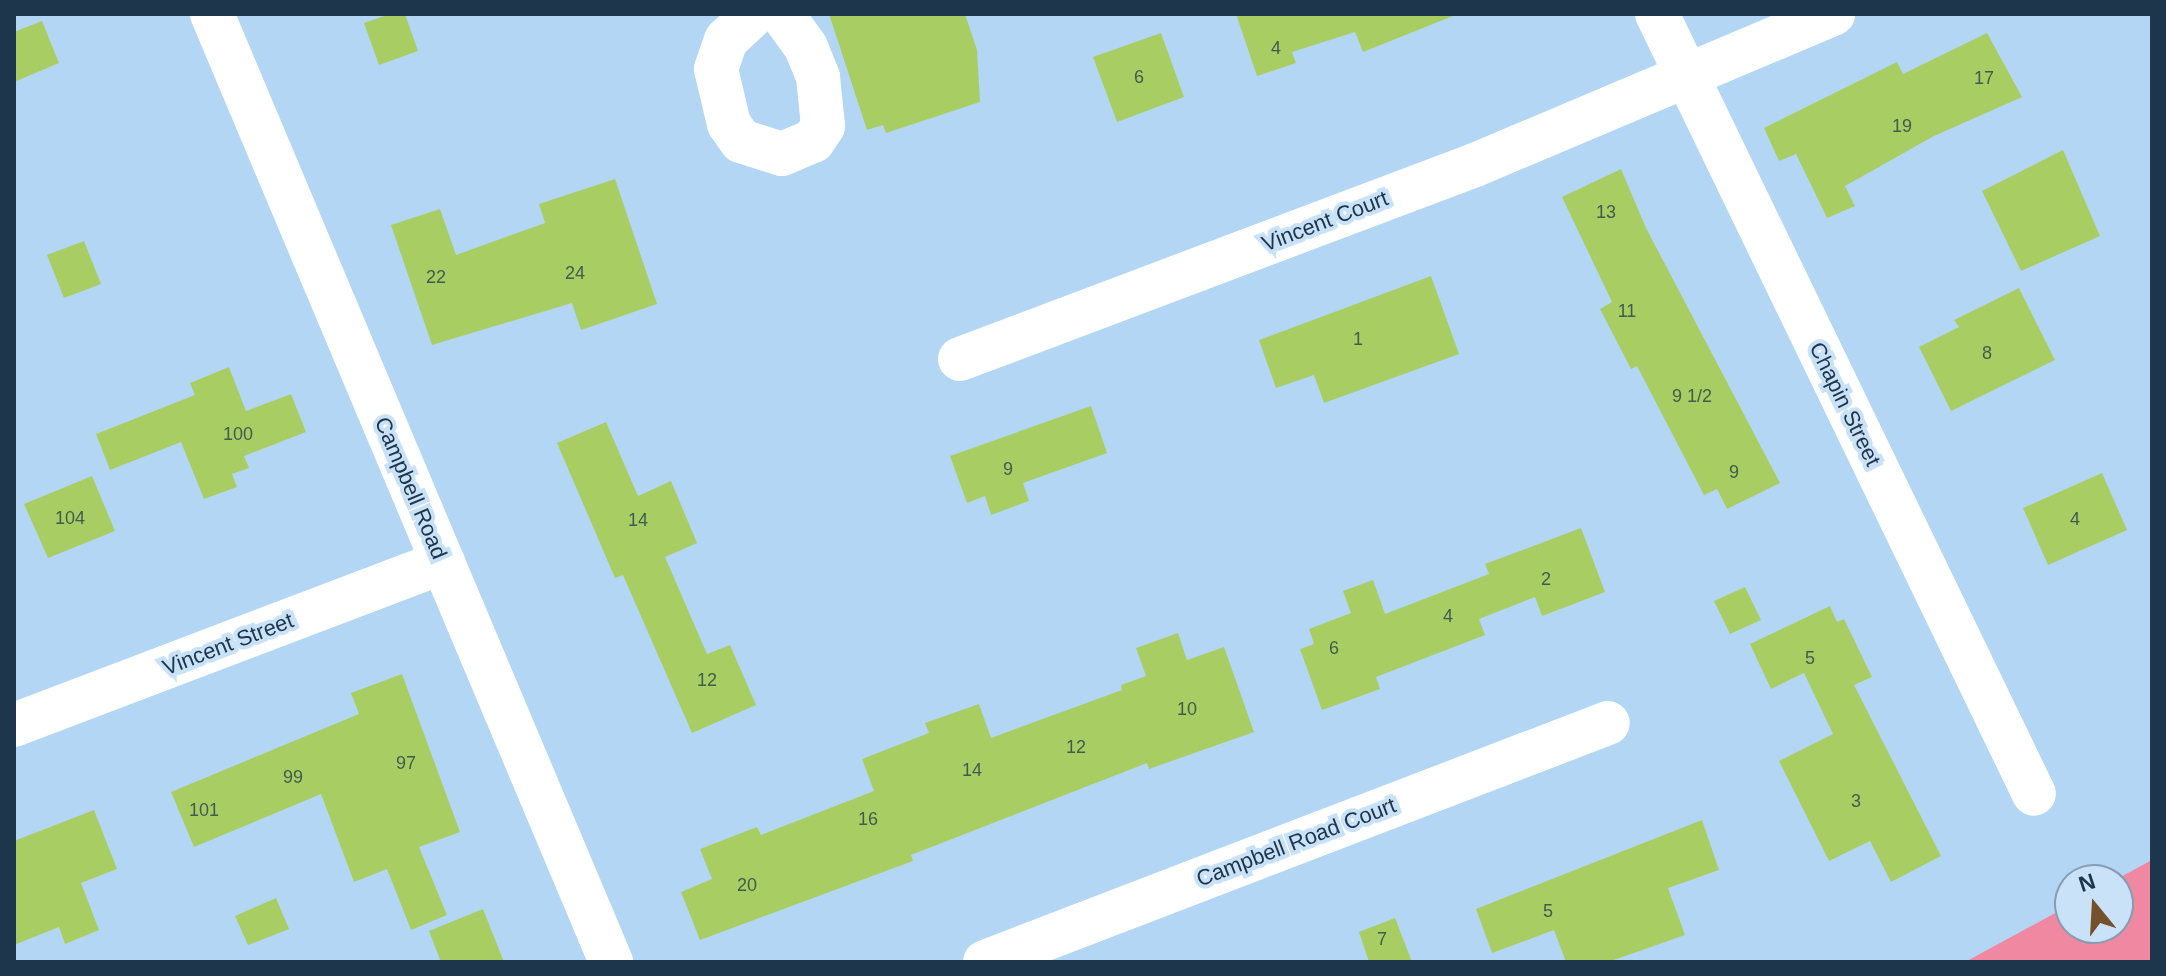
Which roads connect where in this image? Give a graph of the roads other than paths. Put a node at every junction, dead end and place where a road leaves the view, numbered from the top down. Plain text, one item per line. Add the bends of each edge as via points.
1 (212, 14) edge
2 (754, 14) edge
3 (782, 14) edge
4 (1657, 14) edge
5 (1833, 14) edge
6 (1688, 78) junction
7 (960, 359) dead end
8 (443, 562) junction
9 (1608, 723) dead end
10 (14, 725) edge
11 (2034, 794) dead end
12 (611, 962) edge
13 (985, 962) edge

1 - 8 street, Campbell Road
2 - 3 street via 726,40 716,69 729,124 741,141 782,154 813,141 823,126 818,77 806,47
4 - 6 street, Chapin Street
5 - 6 street
6 - 7 street, Vincent Court via 1475,165
6 - 11 street, Chapin Street
8 - 10 street, Vincent Street
8 - 12 street, Campbell Road
9 - 13 street, Campbell Road Court

